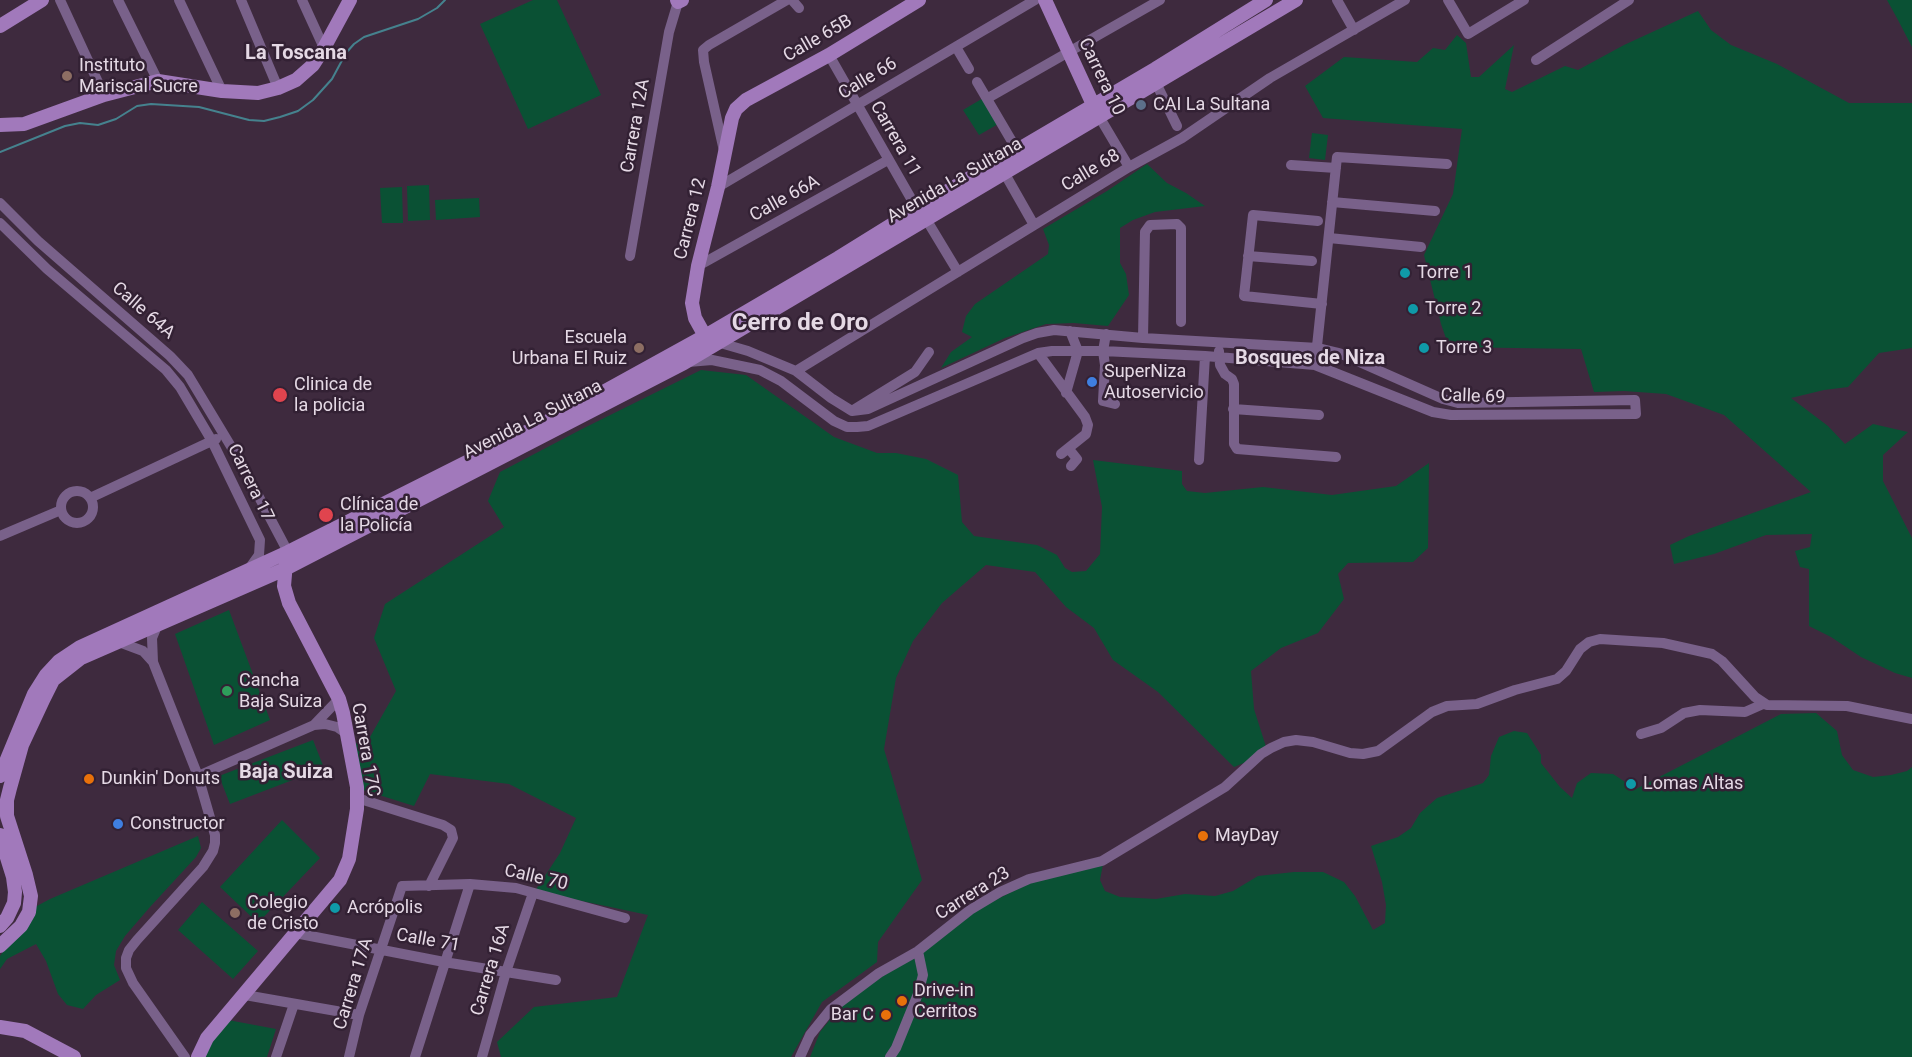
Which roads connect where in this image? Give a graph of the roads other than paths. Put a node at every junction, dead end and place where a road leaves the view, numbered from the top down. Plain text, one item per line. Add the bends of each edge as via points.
1 (42, 0) edge
2 (60, 0) edge
3 (118, 0) edge
4 (179, 0) edge
5 (241, 0) edge
6 (302, 0) edge
7 (350, 0) edge
8 (787, 0) edge
9 (919, 0) edge
10 (1043, 0) edge
11 (1160, 0) edge
12 (1266, 0) edge
13 (1296, 0) edge
14 (1337, 0) edge
15 (1405, 0) edge
16 (1448, 0) edge
17 (1524, 0) edge
18 (1629, 0) edge
19 (679, 1) edge
20 (0, 26) edge
21 (1354, 30) junction
22 (956, 47) junction
23 (324, 48) junction
24 (1069, 53) junction
25 (829, 54) junction
26 (1536, 60) dead end
27 (969, 69) dead end
28 (158, 81) junction
29 (977, 82) dead end
30 (1156, 83) junction
31 (278, 88) junction
32 (222, 91) junction
33 (104, 95) junction
34 (988, 98) junction
35 (1093, 104) junction
36 (857, 106) junction
37 (736, 109) joint
38 (1100, 118) junction
39 (0, 125) edge
40 (1177, 126) dead end
41 (1017, 150) junction
42 (724, 151) junction
43 (888, 160) junction
44 (1447, 164) dead end
45 (1291, 165) dead end
46 (1129, 167) junction
47 (1336, 168) junction
48 (1005, 174) junction
49 (718, 188) junction
50 (1332, 202) junction
51 (0, 203) edge
52 (1435, 211) dead end
53 (921, 214) junction
54 (1318, 221) dead end
55 (0, 223) edge
56 (1034, 225) junction
57 (1329, 238) junction
58 (1421, 247) dead end
59 (630, 256) dead end
60 (1248, 256) junction
61 (1312, 261) dead end
62 (698, 266) junction
63 (957, 272) junction
64 (1322, 304) junction
65 (1181, 322) dead end
66 (1070, 331) junction
67 (1106, 334) junction
68 (1143, 338) junction
69 (711, 339) junction
70 (1219, 343) junction
71 (1318, 348) junction
72 (1078, 351) junction
73 (1103, 351) junction
74 (929, 352) dead end
75 (1038, 353) junction
76 (1205, 356) junction
77 (1220, 361) junction
78 (684, 363) junction
79 (1315, 364) junction
80 (658, 369) junction
81 (795, 370) junction
82 (1066, 393) junction
83 (1115, 404) dead end
84 (1233, 409) junction
85 (852, 411) junction
86 (1319, 415) dead end
87 (227, 439) junction
88 (212, 441) junction
89 (1336, 457) dead end
90 (1200, 460) dead end
91 (241, 463) joint
92 (1071, 466) dead end
93 (90, 498) junction
94 (62, 510) junction
95 (2, 536) edge
96 (288, 552) junction
97 (285, 569) junction
98 (248, 570) junction
99 (157, 626) junction
100 (119, 642) junction
101 (153, 662) junction
102 (339, 699) junction
103 (1762, 704) junction
104 (1912, 719) edge
105 (314, 725) junction
106 (346, 734) junction
107 (1641, 734) dead end
108 (0, 776) edge
109 (198, 776) junction
110 (357, 798) junction
111 (0, 835) edge
112 (471, 884) junction
113 (402, 886) joint
114 (429, 886) junction
115 (533, 894) junction
116 (625, 918) dead end
117 (0, 926) edge
118 (295, 933) junction
119 (0, 946) edge
120 (381, 950) junction
121 (918, 951) junction
122 (444, 962) junction
123 (507, 972) junction
124 (556, 980) dead end
125 (245, 995) junction
126 (294, 1004) junction
127 (359, 1015) junction
128 (0, 1027) edge
129 (55, 1052) edge
130 (182, 1053) edge
131 (199, 1054) edge
132 (74, 1057) edge
133 (276, 1057) edge
134 (349, 1057) edge
135 (415, 1057) edge
136 (482, 1057) edge
137 (800, 1057) edge
138 (890, 1057) edge

1 - 20 street
2 - 33 street
3 - 28 street
4 - 32 street
5 - 31 street
6 - 23 street
7 - 23 street
8 - 42 street via 703,50
9 - 25 street, Calle 65B
10 - 22 street, Calle 66
10 - 24 street, Carrera 10
11 - 24 street
12 - 35 street, Avenida La Sultana
13 - 30 street, Avenida La Sultana
14 - 21 street
15 - 21 street, Calle 68
16 - 17 street via 1467,34
18 - 26 street
19 - 59 street, Carrera 12A via 669,32
21 - 46 street, Calle 68
22 - 27 street
22 - 36 street, Calle 66
23 - 31 street via 296,80
24 - 34 street
24 - 35 street, Carrera 10
25 - 36 street, Carrera 11
25 - 37 street, Calle 65B
28 - 32 street
28 - 33 street
29 - 34 street
30 - 38 street, Avenida La Sultana
30 - 40 street
31 - 32 street via 258,93
33 - 39 street via 32,122
34 - 41 street
35 - 38 street, Carrera 10
35 - 41 street, Avenida La Sultana
36 - 43 street, Carrera 11
36 - 49 street, Calle 66
37 - 42 street, Carrera 12
38 - 46 street, Carrera 10
38 - 48 street, Avenida La Sultana
41 - 53 street, Avenida La Sultana
42 - 49 street, Carrera 12
43 - 53 street, Carrera 11
43 - 62 street, Calle 66A
44 - 47 street via 1337,157
45 - 47 street
46 - 56 street, Calle 68
47 - 50 street
48 - 53 street, Avenida La Sultana
48 - 56 street
49 - 62 street, Carrera 12
50 - 52 street
50 - 57 street
51 - 87 street, Calle 64A via 181,367
53 - 63 street, Carrera 11
53 - 69 street, Avenida La Sultana via 855,248
54 - 60 street via 1253,215
55 - 88 street, Calle 64A via 47,269 165,370 186,396
56 - 63 street, Calle 68
57 - 58 street
57 - 64 street
60 - 61 street
60 - 64 street via 1244,296
62 - 69 street, Carrera 12 via 692,303 694,318
63 - 81 street, Calle 68
64 - 71 street
65 - 68 street via 1181,228 1177,224 1150,225 1145,232
66 - 67 street, Calle 69
66 - 72 street
66 - 85 street, Calle 69 via 1036,333 868,409
67 - 68 street, Calle 69
67 - 73 street
68 - 70 street, Calle 69
69 - 78 street, Avenida La Sultana
69 - 80 street, Avenida La Sultana
69 - 81 street
70 - 71 street, Calle 69
70 - 77 street
71 - 79 street
71 - 79 street, Calle 69 via 1339,353 1458,403 1635,400 1636,414 1451,416
72 - 73 street, Calle 69
72 - 75 street, Calle 69
72 - 82 street
73 - 76 street, Calle 69
73 - 83 street via 1103,401
74 - 85 street via 915,372
75 - 78 street via 868,426 847,427 760,370 712,360
75 - 82 street
76 - 77 street, Calle 69
76 - 90 street
77 - 79 street, Calle 69
77 - 84 street via 1234,384
78 - 80 street, Avenida La Sultana
80 - 96 street, Avenida La Sultana
80 - 97 street, Avenida La Sultana
81 - 85 street
82 - 92 street via 1088,425 1086,434 1065,451 1077,459
84 - 86 street
84 - 89 street via 1237,449
87 - 88 street
87 - 91 street, Calle 64A
88 - 93 street
88 - 98 street, Carrera 17 via 260,540 259,555
91 - 96 street, Carrera 17
93 - 94 street via 80,492 71,493 64,498
93 - 94 street via 92,513 82,522 69,521
94 - 95 street
96 - 97 street, Carrera 17C
96 - 98 street, Avenida La Sultana
97 - 99 street, Avenida La Sultana
97 - 102 street, Carrera 17C via 289,603
98 - 108 street, Avenida La Sultana via 80,647 59,661 34,693
99 - 100 street, Avenida La Sultana
99 - 101 street via 152,638
100 - 101 street via 143,651
100 - 119 street, Avenida La Sultana via 81,658 54,680 22,746 7,800 7,816 31,896 29,912 21,926
101 - 109 street
102 - 105 street
102 - 106 street, Carrera 17C
103 - 104 street via 1847,706
103 - 107 street via 1745,712 1684,712 1661,728
103 - 121 street, Carrera 23 via 1712,654 1663,643 1600,639 1589,642 1557,679 1477,704 1447,706 1432,712 1378,751 1350,753 1313,742 1284,742 1261,754 1225,787 1102,861 1029,879 1000,892
105 - 106 street via 325,724
105 - 109 street
106 - 110 street, Carrera 17C
109 - 130 street via 215,835 213,851 126,958 126,968 134,983
110 - 114 street via 451,830 453,838
110 - 118 street, Carrera 17C via 349,859 340,880
111 - 117 street via 15,892 14,903
112 - 114 street, Calle 70
112 - 115 street, Calle 70 via 516,888
112 - 122 street
113 - 114 street, Calle 70
113 - 120 street, Carrera 17A
115 - 116 street, Calle 70
115 - 123 street, Carrera 16A
118 - 120 street, Calle 71
118 - 125 street, Carrera 17C
120 - 122 street, Calle 71
120 - 127 street, Carrera 17A
121 - 137 street, Carrera 23 via 879,973 831,1009 810,1035
121 - 138 street via 923,975 918,994
122 - 123 street, Calle 71
122 - 135 street
123 - 124 street, Calle 71
123 - 136 street, Carrera 16A
125 - 126 street
125 - 131 street, Carrera 17C via 207,1038
126 - 127 street
126 - 133 street
127 - 134 street, Carrera 17A
128 - 129 street via 25,1031
129 - 132 street
130 - 131 street

